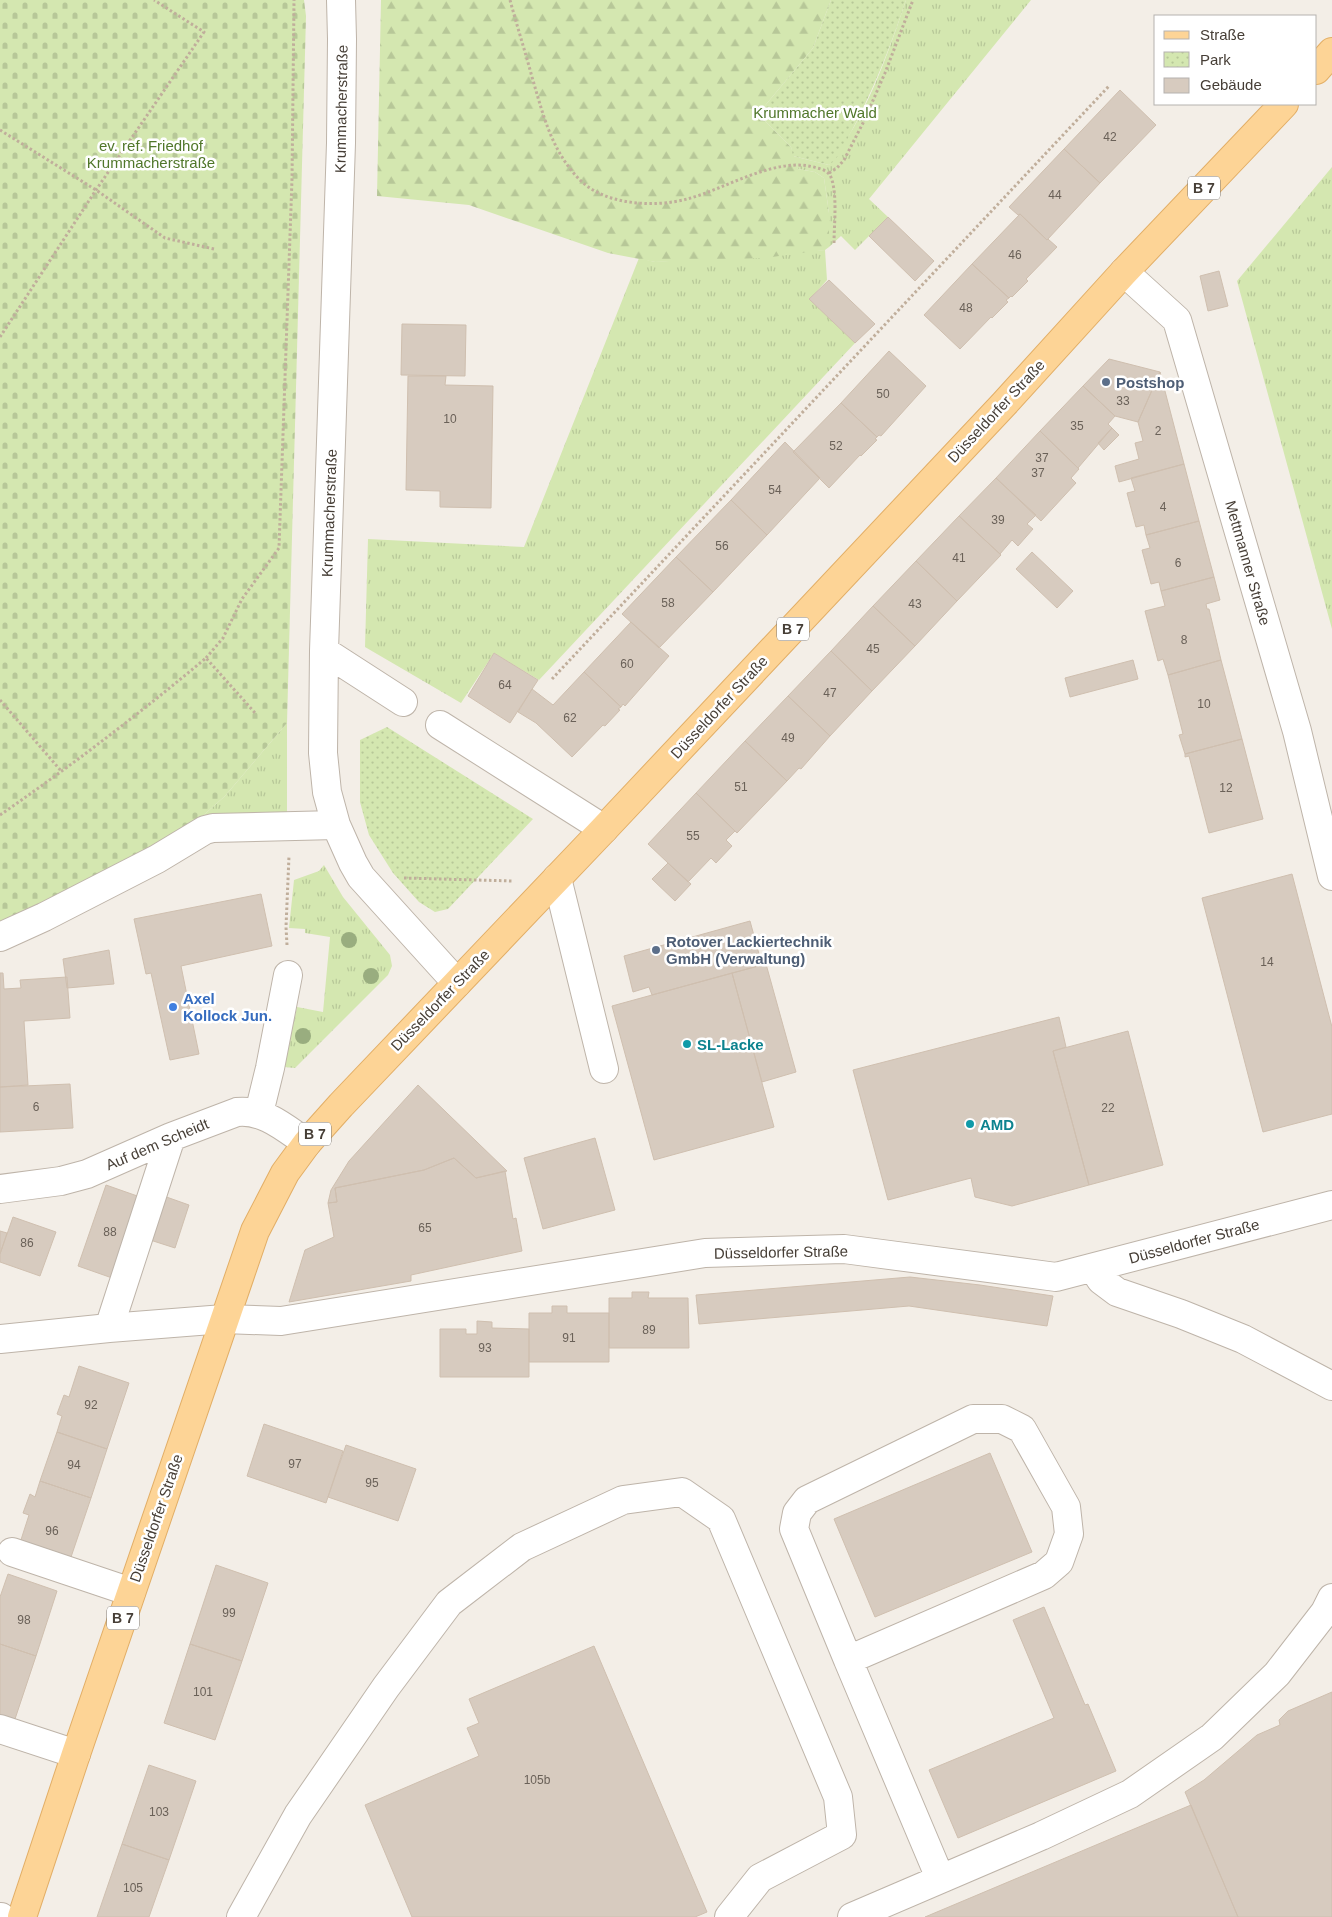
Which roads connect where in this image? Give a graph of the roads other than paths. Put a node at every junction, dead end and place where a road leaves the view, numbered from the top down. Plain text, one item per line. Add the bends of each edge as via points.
1 (341, 0) edge
2 (1332, 52) edge
3 (1317, 69) edge
4 (1283, 105) edge
5 (1124, 272) junction
6 (324, 651) junction
7 (403, 702) dead end
8 (440, 725) dead end
9 (336, 825) junction
10 (604, 829) junction
11 (1332, 876) edge
12 (556, 880) junction
13 (0, 937) edge
14 (288, 975) road end
15 (457, 983) junction
16 (604, 1069) dead end
17 (259, 1113) junction
18 (171, 1137) junction
19 (307, 1144) junction
20 (0, 1189) edge
21 (1332, 1205) edge
22 (1093, 1268) junction
23 (224, 1319) junction
24 (109, 1328) junction
25 (0, 1339) edge
26 (1332, 1386) edge
27 (12, 1552) dead end
28 (131, 1592) junction
29 (1332, 1598) edge
30 (848, 1660) junction
31 (0, 1729) edge
32 (76, 1754) junction
33 (940, 1878) junction
34 (22, 1917) edge
35 (241, 1917) edge
36 (729, 1917) edge
37 (852, 1917) edge

1 - 6 street, Krummacherstraße via 341,143
2 - 3 main road
4 - 5 main road, Düsseldorfer Straße / B 7
5 - 10 main road, Düsseldorfer Straße / B 7
5 - 11 street, Mettmanner Straße via 1177,320 1297,731
6 - 7 street
6 - 9 street, Krummacherstraße via 322,754
8 - 10 street
9 - 13 street via 205,830 157,859
9 - 15 street, Krummacherstraße via 361,877
10 - 12 main road, Düsseldorfer Straße / B 7
12 - 15 main road, Düsseldorfer Straße / B 7
12 - 16 street
14 - 17 street
15 - 19 main road, Düsseldorfer Straße / B 7
17 - 18 street, Auf dem Scheidt via 237,1112
17 - 19 street
18 - 20 street, Auf dem Scheidt via 74,1178
18 - 24 street
19 - 23 main road, Düsseldorfer Straße / B 7 via 285,1173 261,1218
21 - 22 street, Düsseldorfer Straße
22 - 23 street, Düsseldorfer Straße via 1056,1277 844,1249 705,1253 281,1321
22 - 26 street via 1101,1280 1117,1292 1244,1339
23 - 24 street
23 - 28 main road, Düsseldorfer Straße / B 7
24 - 25 street
27 - 28 street
28 - 32 main road, Düsseldorfer Straße / B 7
29 - 33 street via 1325,1612 1277,1674 1212,1737 1130,1794 1042,1836
30 - 30 street via 1044,1575 1059,1562 1069,1534 1066,1508 1022,1429 1002,1420 973,1419 807,1500 797,1512 794,1529
30 - 33 street
31 - 32 street
32 - 34 main road, Düsseldorfer Straße / B 7
33 - 37 street
35 - 36 street via 298,1815 386,1687 450,1603 522,1547 623,1500 682,1492 721,1518 838,1797 842,1835 760,1878

